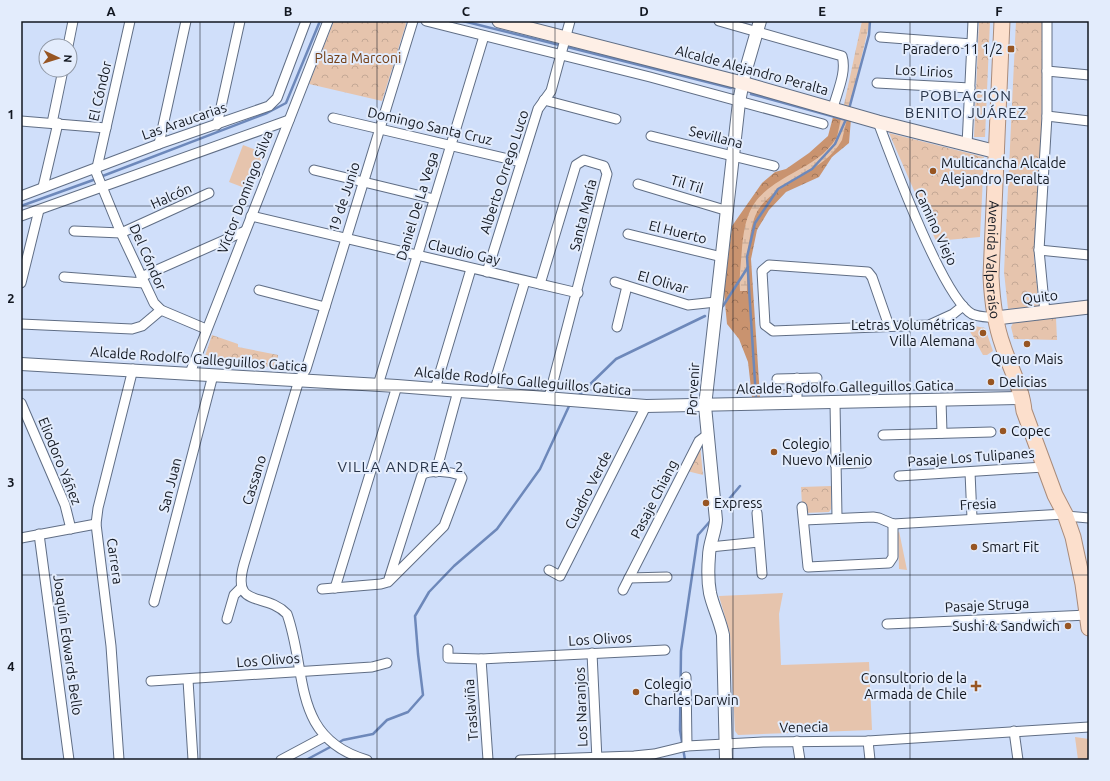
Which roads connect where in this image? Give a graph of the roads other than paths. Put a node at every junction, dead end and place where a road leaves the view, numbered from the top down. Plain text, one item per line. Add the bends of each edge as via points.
1 (73, 21) edge
2 (130, 21) edge
3 (186, 21) edge
4 (240, 21) edge
5 (306, 21) edge
6 (328, 21) edge
7 (413, 21) edge
8 (426, 21) edge
9 (499, 21) edge
10 (570, 21) edge
11 (719, 21) edge
12 (973, 21) edge
13 (1002, 21) edge
14 (1047, 21) edge
15 (758, 26) edge
16 (484, 36) junction
17 (880, 37) dead end
18 (70, 38) edge
19 (566, 38) junction
20 (972, 44) junction
21 (561, 54) junction
22 (1047, 71) junction
23 (1089, 75) edge
24 (62, 78) edge
25 (742, 83) junction
26 (878, 83) dead end
27 (970, 88) junction
28 (544, 100) junction
29 (739, 102) junction
30 (836, 109) junction
31 (1047, 116) junction
32 (333, 118) dead end
33 (616, 119) dead end
34 (288, 120) junction
35 (21, 121) edge
36 (1089, 121) edge
37 (878, 122) junction
38 (55, 123) junction
39 (823, 124) dead end
40 (217, 125) junction
41 (106, 128) junction
42 (380, 129) junction
43 (651, 136) dead end
44 (158, 144) junction
45 (450, 145) junction
46 (967, 145) junction
47 (997, 152) junction
48 (734, 156) junction
49 (521, 162) junction
50 (774, 166) dead end
51 (97, 170) junction
52 (314, 170) dead end
53 (364, 181) junction
54 (638, 184) dead end
55 (101, 185) junction
56 (43, 187) junction
57 (209, 193) dead end
58 (21, 196) edge
59 (434, 199) junction
60 (39, 210) junction
61 (728, 212) junction
62 (21, 216) edge
63 (251, 216) junction
64 (245, 231) junction
65 (74, 232) dead end
66 (121, 233) junction
67 (628, 234) dead end
68 (346, 239) junction
69 (1039, 250) junction
70 (1089, 255) edge
71 (417, 256) junction
72 (722, 257) junction
73 (471, 269) junction
74 (487, 272) junction
75 (64, 278) dead end
76 (142, 280) junction
77 (525, 281) junction
78 (614, 282) dead end
79 (21, 283) edge
80 (540, 284) junction
81 (627, 286) junction
82 (259, 290) dead end
83 (578, 292) junction
84 (716, 302) junction
85 (963, 306) junction
86 (325, 307) junction
87 (1089, 307) edge
88 (161, 310) junction
89 (1045, 313) junction
90 (996, 318) junction
91 (21, 324) edge
92 (889, 326) junction
93 (617, 327) dead end
94 (206, 329) junction
95 (21, 364) edge
96 (132, 369) junction
97 (190, 373) junction
98 (213, 375) junction
99 (797, 378) junction
100 (817, 378) dead end
101 (777, 379) dead end
102 (299, 380) junction
103 (378, 385) junction
104 (397, 386) junction
105 (435, 389) junction
106 (458, 391) junction
107 (492, 393) junction
108 (549, 397) junction
109 (1023, 398) junction
110 (941, 400) junction
111 (21, 403) edge
112 (797, 403) junction
113 (834, 403) junction
114 (646, 406) junction
115 (705, 406) junction
116 (991, 432) dead end
117 (942, 433) junction
118 (707, 435) junction
119 (883, 435) dead end
120 (863, 463) dead end
121 (835, 464) junction
122 (1044, 466) junction
123 (436, 472) junction
124 (970, 472) junction
125 (899, 476) dead end
126 (802, 507) dead end
127 (757, 513) dead end
128 (1066, 515) junction
129 (837, 517) junction
130 (972, 518) junction
131 (1089, 518) edge
132 (804, 520) junction
133 (96, 524) junction
134 (893, 524) junction
135 (71, 529) junction
136 (40, 534) junction
137 (21, 538) edge
138 (759, 542) junction
139 (710, 547) junction
140 (549, 570) dead end
141 (762, 574) dead end
142 (667, 576) dead end
143 (629, 578) junction
144 (388, 582) junction
145 (241, 588) junction
146 (335, 588) junction
147 (322, 589) dead end
148 (623, 590) dead end
149 (154, 602) dead end
150 (228, 619) dead end
151 (1088, 621) edge
152 (887, 624) dead end
153 (448, 649) dead end
154 (666, 650) dead end
155 (592, 653) junction
156 (482, 659) junction
157 (387, 663) dead end
158 (300, 672) junction
159 (686, 677) dead end
160 (188, 680) junction
161 (151, 681) dead end
162 (1089, 727) edge
163 (1014, 731) junction
164 (326, 739) junction
165 (797, 741) junction
166 (868, 741) junction
167 (726, 744) junction
168 (687, 746) junction
169 (653, 757) edge
170 (362, 759) edge
171 (597, 759) edge
172 (69, 760) edge
173 (119, 760) edge
174 (193, 760) edge
175 (281, 760) edge
176 (488, 760) edge
177 (520, 760) edge
178 (726, 760) edge
179 (800, 760) edge
180 (870, 760) edge
181 (1018, 760) edge

1 - 18 street
2 - 41 street, El Cóndor
3 - 44 street
4 - 40 street
5 - 40 street, Las Araucarias via 274,102
6 - 34 street, Víctor Domingo Silva
7 - 42 street, 19 de Junio
8 - 16 street
9 - 19 main road, Alcalde Alejandro Peralta
10 - 19 street, Alberto Orrego Luco
11 - 15 street
12 - 20 street
13 - 47 main road, Avenida Valparaíso
14 - 22 street
15 - 25 street, Porvenir
15 - 30 street via 842,56 843,71
16 - 21 street
16 - 45 street, Daniel De La Vega
17 - 20 street
19 - 21 street, Alberto Orrego Luco
19 - 25 main road, Alcalde Alejandro Peralta
20 - 27 street
21 - 28 street, Alberto Orrego Luco via 551,91
21 - 29 street
22 - 23 street
22 - 31 street
24 - 38 street
25 - 29 street, Porvenir
25 - 30 main road, Alcalde Alejandro Peralta
26 - 27 street, Los Lirios
27 - 46 street
28 - 33 street
28 - 49 street, Alberto Orrego Luco via 538,109
29 - 39 street
29 - 48 street, Porvenir
30 - 37 main road, Alcalde Alejandro Peralta
31 - 36 street
31 - 69 street
32 - 42 street, Domingo Santa Cruz
34 - 55 street
34 - 63 street, Víctor Domingo Silva
35 - 38 street
37 - 46 main road, Alcalde Alejandro Peralta
37 - 85 street, Camino Viejo via 909,202 942,272
38 - 41 street
38 - 56 street
40 - 44 street, Las Araucarias
41 - 51 street, El Cóndor
42 - 45 street, Domingo Santa Cruz
42 - 53 street, 19 de Junio
43 - 48 street, Sevillana
44 - 51 street, Las Araucarias
45 - 49 street, Domingo Santa Cruz
45 - 59 street, Daniel De La Vega
46 - 47 main road, Alcalde Alejandro Peralta
47 - 90 main road, Avenida Valparaíso via 991,276
48 - 50 street, Sevillana
48 - 61 street, Porvenir
49 - 74 street, Alberto Orrego Luco
51 - 55 street, Del Cóndor
51 - 56 street, Las Araucarias
52 - 53 street
53 - 59 street
53 - 68 street, 19 de Junio
54 - 61 street, Til Til
55 - 60 street
55 - 66 street, Del Cóndor
56 - 58 street, Las Araucarias
57 - 66 street, Halcón
59 - 71 street, Daniel De La Vega
60 - 62 street
60 - 79 street
61 - 72 street, Porvenir
63 - 64 street, Víctor Domingo Silva
63 - 68 street, Claudio Gay
64 - 76 street
64 - 94 street, Víctor Domingo Silva
65 - 66 street, Halcón
66 - 76 street, Del Cóndor
67 - 72 street, El Huerto
68 - 71 street, Claudio Gay
68 - 86 street, 19 de Junio
69 - 70 street
69 - 89 street
71 - 73 street, Claudio Gay
71 - 103 street, Daniel De La Vega
72 - 84 street, Porvenir
73 - 74 street, Claudio Gay
73 - 105 street
74 - 77 street, Claudio Gay
75 - 76 street
76 - 88 street, Del Cóndor via 154,303
77 - 80 street, Claudio Gay
77 - 107 street
78 - 81 street, El Olivar
80 - 83 street, Claudio Gay
80 - 83 street, Santa María via 576,165 584,160 604,166 607,174
81 - 84 street, El Olivar via 688,305
81 - 93 street, El Olivar
82 - 86 street
83 - 108 street, Santa María
84 - 115 street, Porvenir
85 - 90 street, Camino Viejo via 972,314
85 - 92 street via 953,314 929,325
86 - 102 street, 19 de Junio via 306,369
87 - 89 main road, Quito
88 - 91 street via 142,326 132,329
88 - 94 street, Del Cóndor
89 - 90 main road, Quito
90 - 109 main road, Avenida Valparaíso via 1002,345
92 - 92 street via 868,272 769,265 762,271 765,325 768,329 774,331
94 - 97 street, Víctor Domingo Silva
95 - 96 street, Alcalde Rodolfo Galleguillos Gatica
96 - 97 street, Alcalde Rodolfo Galleguillos Gatica
96 - 133 street, Carrera
97 - 98 street, Alcalde Rodolfo Galleguillos Gatica
98 - 102 street, Alcalde Rodolfo Galleguillos Gatica
98 - 149 street, San Juan
99 - 100 street
99 - 101 street
99 - 112 street
102 - 103 street, Alcalde Rodolfo Galleguillos Gatica
102 - 145 street, Cassano via 240,576
103 - 104 street, Alcalde Rodolfo Galleguillos Gatica
104 - 105 street, Alcalde Rodolfo Galleguillos Gatica
104 - 146 street
105 - 106 street, Alcalde Rodolfo Galleguillos Gatica
106 - 107 street, Alcalde Rodolfo Galleguillos Gatica
106 - 123 street
107 - 108 street, Alcalde Rodolfo Galleguillos Gatica
108 - 114 street, Alcalde Rodolfo Galleguillos Gatica
109 - 110 street, Alcalde Rodolfo Galleguillos Gatica
109 - 122 main road, Avenida Valparaíso via 1024,412
109 - 128 main road, Avenida Valparaíso via 1030,406 1042,435 1064,496
110 - 113 street, Alcalde Rodolfo Galleguillos Gatica
110 - 117 street
111 - 135 street, Eliodoro Yáñez via 65,505
112 - 113 street, Alcalde Rodolfo Galleguillos Gatica
112 - 115 street, Alcalde Rodolfo Galleguillos Gatica
113 - 121 street
114 - 115 street, Alcalde Rodolfo Galleguillos Gatica
114 - 140 street, Cuadro Verde via 560,576
115 - 118 street, Porvenir
116 - 117 street
117 - 119 street
118 - 139 street, Porvenir via 716,520 716,530
118 - 143 street, Pasaje Chiang via 699,441
120 - 121 street
121 - 129 street
122 - 124 street, Pasaje Los Tulipanes
122 - 128 main road, Avenida Valparaíso
123 - 144 street via 426,472 422,475
123 - 144 street via 458,474 462,478 444,526
124 - 125 street, Pasaje Los Tulipanes
124 - 130 street
126 - 132 street
127 - 138 street
128 - 130 street, Fresia
128 - 131 street, Fresia
128 - 151 main road, Avenida Valparaíso via 1079,563
129 - 132 street
129 - 134 street via 879,518
130 - 134 street, Fresia
132 - 134 street via 808,567 814,568 889,563 893,557
133 - 135 street
133 - 173 street, Carrera via 110,630
135 - 136 street
136 - 137 street
136 - 172 street, Joaquín Edwards Bello
138 - 139 street
138 - 141 street
139 - 167 street, Porvenir via 710,593 723,634
142 - 143 street
143 - 148 street, Pasaje Chiang
144 - 146 street
145 - 150 street via 234,595
145 - 158 street via 248,595 283,609 288,614
146 - 147 street
151 - 152 street, Pasaje Struga
153 - 156 street, Los Olivos via 448,658
154 - 155 street, Los Olivos
155 - 156 street, Los Olivos
155 - 171 street, Los Naranjos
156 - 176 street, Traslaviña
157 - 158 street, Los Olivos via 372,667
158 - 160 street, Los Olivos
158 - 164 street via 308,709
159 - 168 street
160 - 161 street, Los Olivos
160 - 174 street
162 - 163 street, Venecia
163 - 166 street, Venecia
163 - 181 street
164 - 170 street
164 - 175 street
165 - 166 street, Venecia
165 - 167 street, Venecia
165 - 179 street
166 - 180 street
167 - 168 street, Venecia
167 - 178 street, Porvenir
168 - 169 street, Venecia via 674,748
169 - 171 street, Venecia
171 - 177 street, Venecia

